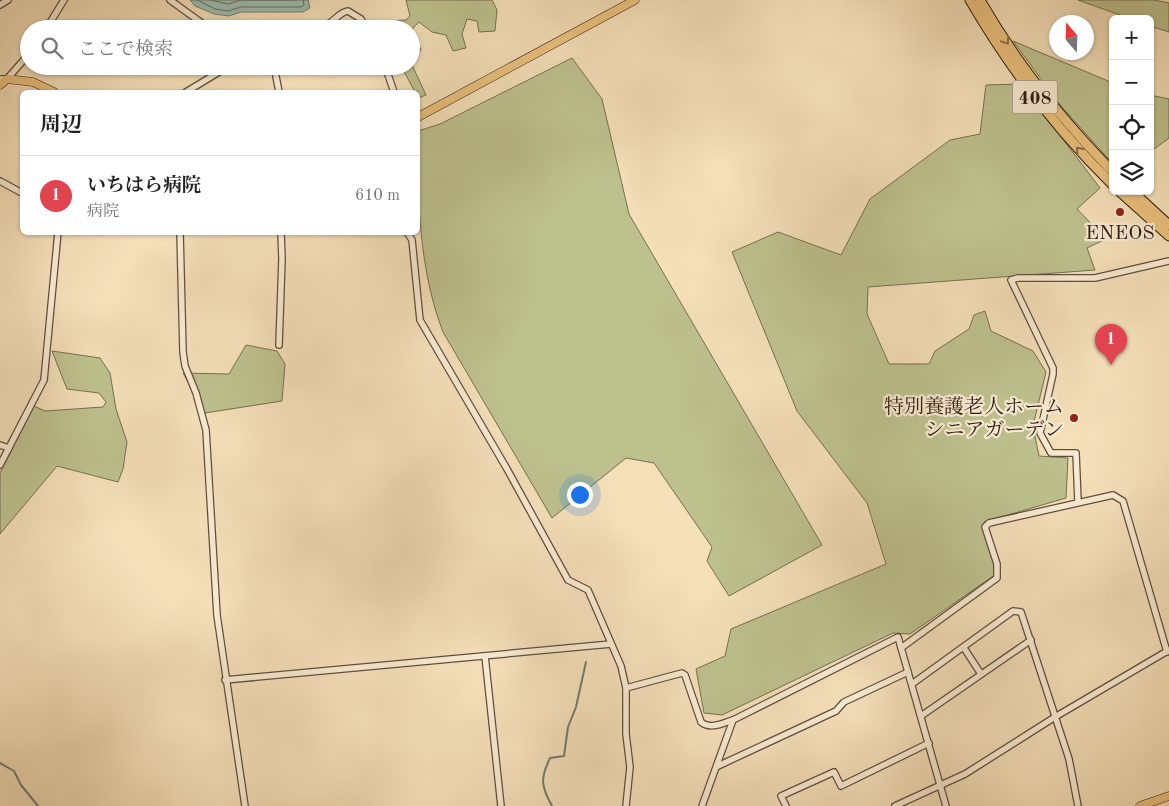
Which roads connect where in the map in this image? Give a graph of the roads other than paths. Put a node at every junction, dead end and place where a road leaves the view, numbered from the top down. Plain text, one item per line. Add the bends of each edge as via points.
1 (8, 0) edge
2 (64, 0) edge
3 (170, 0) edge
4 (635, 0) edge
5 (970, 0) edge
6 (980, 0) edge
7 (0, 5) edge
8 (52, 20) edge
9 (198, 20) edge
10 (336, 20) edge
11 (362, 20) edge
12 (20, 63) edge
13 (214, 75) edge
14 (276, 75) edge
15 (388, 75) edge
16 (4, 79) edge
17 (0, 85) edge
18 (50, 90) edge
19 (189, 90) edge
20 (279, 90) edge
21 (393, 90) edge
22 (420, 116) edge
23 (1109, 168) edge
24 (0, 181) edge
25 (1109, 181) edge
26 (20, 192) edge
27 (1124, 195) edge
28 (1136, 195) edge
29 (1169, 225) edge
30 (58, 235) edge
31 (180, 235) edge
32 (280, 235) edge
33 (409, 235) edge
34 (1169, 236) edge
35 (1169, 261) edge
36 (280, 345) dead end
37 (0, 446) edge
38 (9, 448) junction
39 (0, 465) edge
40 (1078, 502) junction
41 (1031, 640) junction
42 (611, 644) junction
43 (901, 648) junction
44 (964, 648) junction
45 (1168, 651) edge
46 (485, 656) junction
47 (908, 672) junction
48 (981, 674) junction
49 (225, 680) junction
50 (912, 684) junction
51 (626, 688) junction
52 (921, 716) junction
53 (1055, 717) junction
54 (733, 720) junction
55 (929, 743) junction
56 (718, 766) junction
57 (942, 785) junction
58 (1169, 796) edge
59 (245, 806) edge
60 (501, 806) edge
61 (626, 806) edge
62 (702, 806) edge
63 (786, 806) edge
64 (895, 806) edge
65 (946, 806) edge
66 (1078, 806) edge
67 (1140, 806) edge

1 - 7 street
2 - 8 street
3 - 9 street
4 - 22 main road
25 -> 5 highway, 408 via 1043,107 1002,52
6 -> 23 highway, 408 via 1050,102
10 - 11 street via 341,13 348,11
12 - 16 street
13 - 19 street
14 - 20 street
15 - 21 street
16 - 17 main road
16 - 18 main road via 33,82
24 - 26 street
27 - 34 highway
28 - 29 highway
30 - 38 street via 44,380
31 - 49 street via 183,352 206,430 217,616
32 - 36 street
33 - 42 street via 420,320 568,580 588,590
35 - 40 street via 1095,278 1011,280 1053,368 1040,433 1051,453 1076,453
37 - 38 street
38 - 39 street
40 - 43 street via 989,523 985,527 997,564 996,578
40 - 45 street via 1113,495 1123,501
41 - 44 street via 1021,612 1013,611
41 - 48 street
41 - 53 street
42 - 46 street
42 - 51 street
43 - 47 street
43 - 54 street via 898,637
44 - 48 street
44 - 50 street
45 - 53 street
46 - 49 street
46 - 60 street
47 - 50 street
47 - 56 street via 844,702 836,711
48 - 52 street
49 - 59 street
50 - 52 street
51 - 54 street via 682,673 701,722 711,726
51 - 61 street via 630,767
52 - 55 street
53 - 57 street
53 - 66 street via 1069,759
54 - 56 street
55 - 57 street
55 - 63 street via 841,786 834,772 781,796
56 - 62 street
57 - 64 street
57 - 65 street
58 - 67 main road

